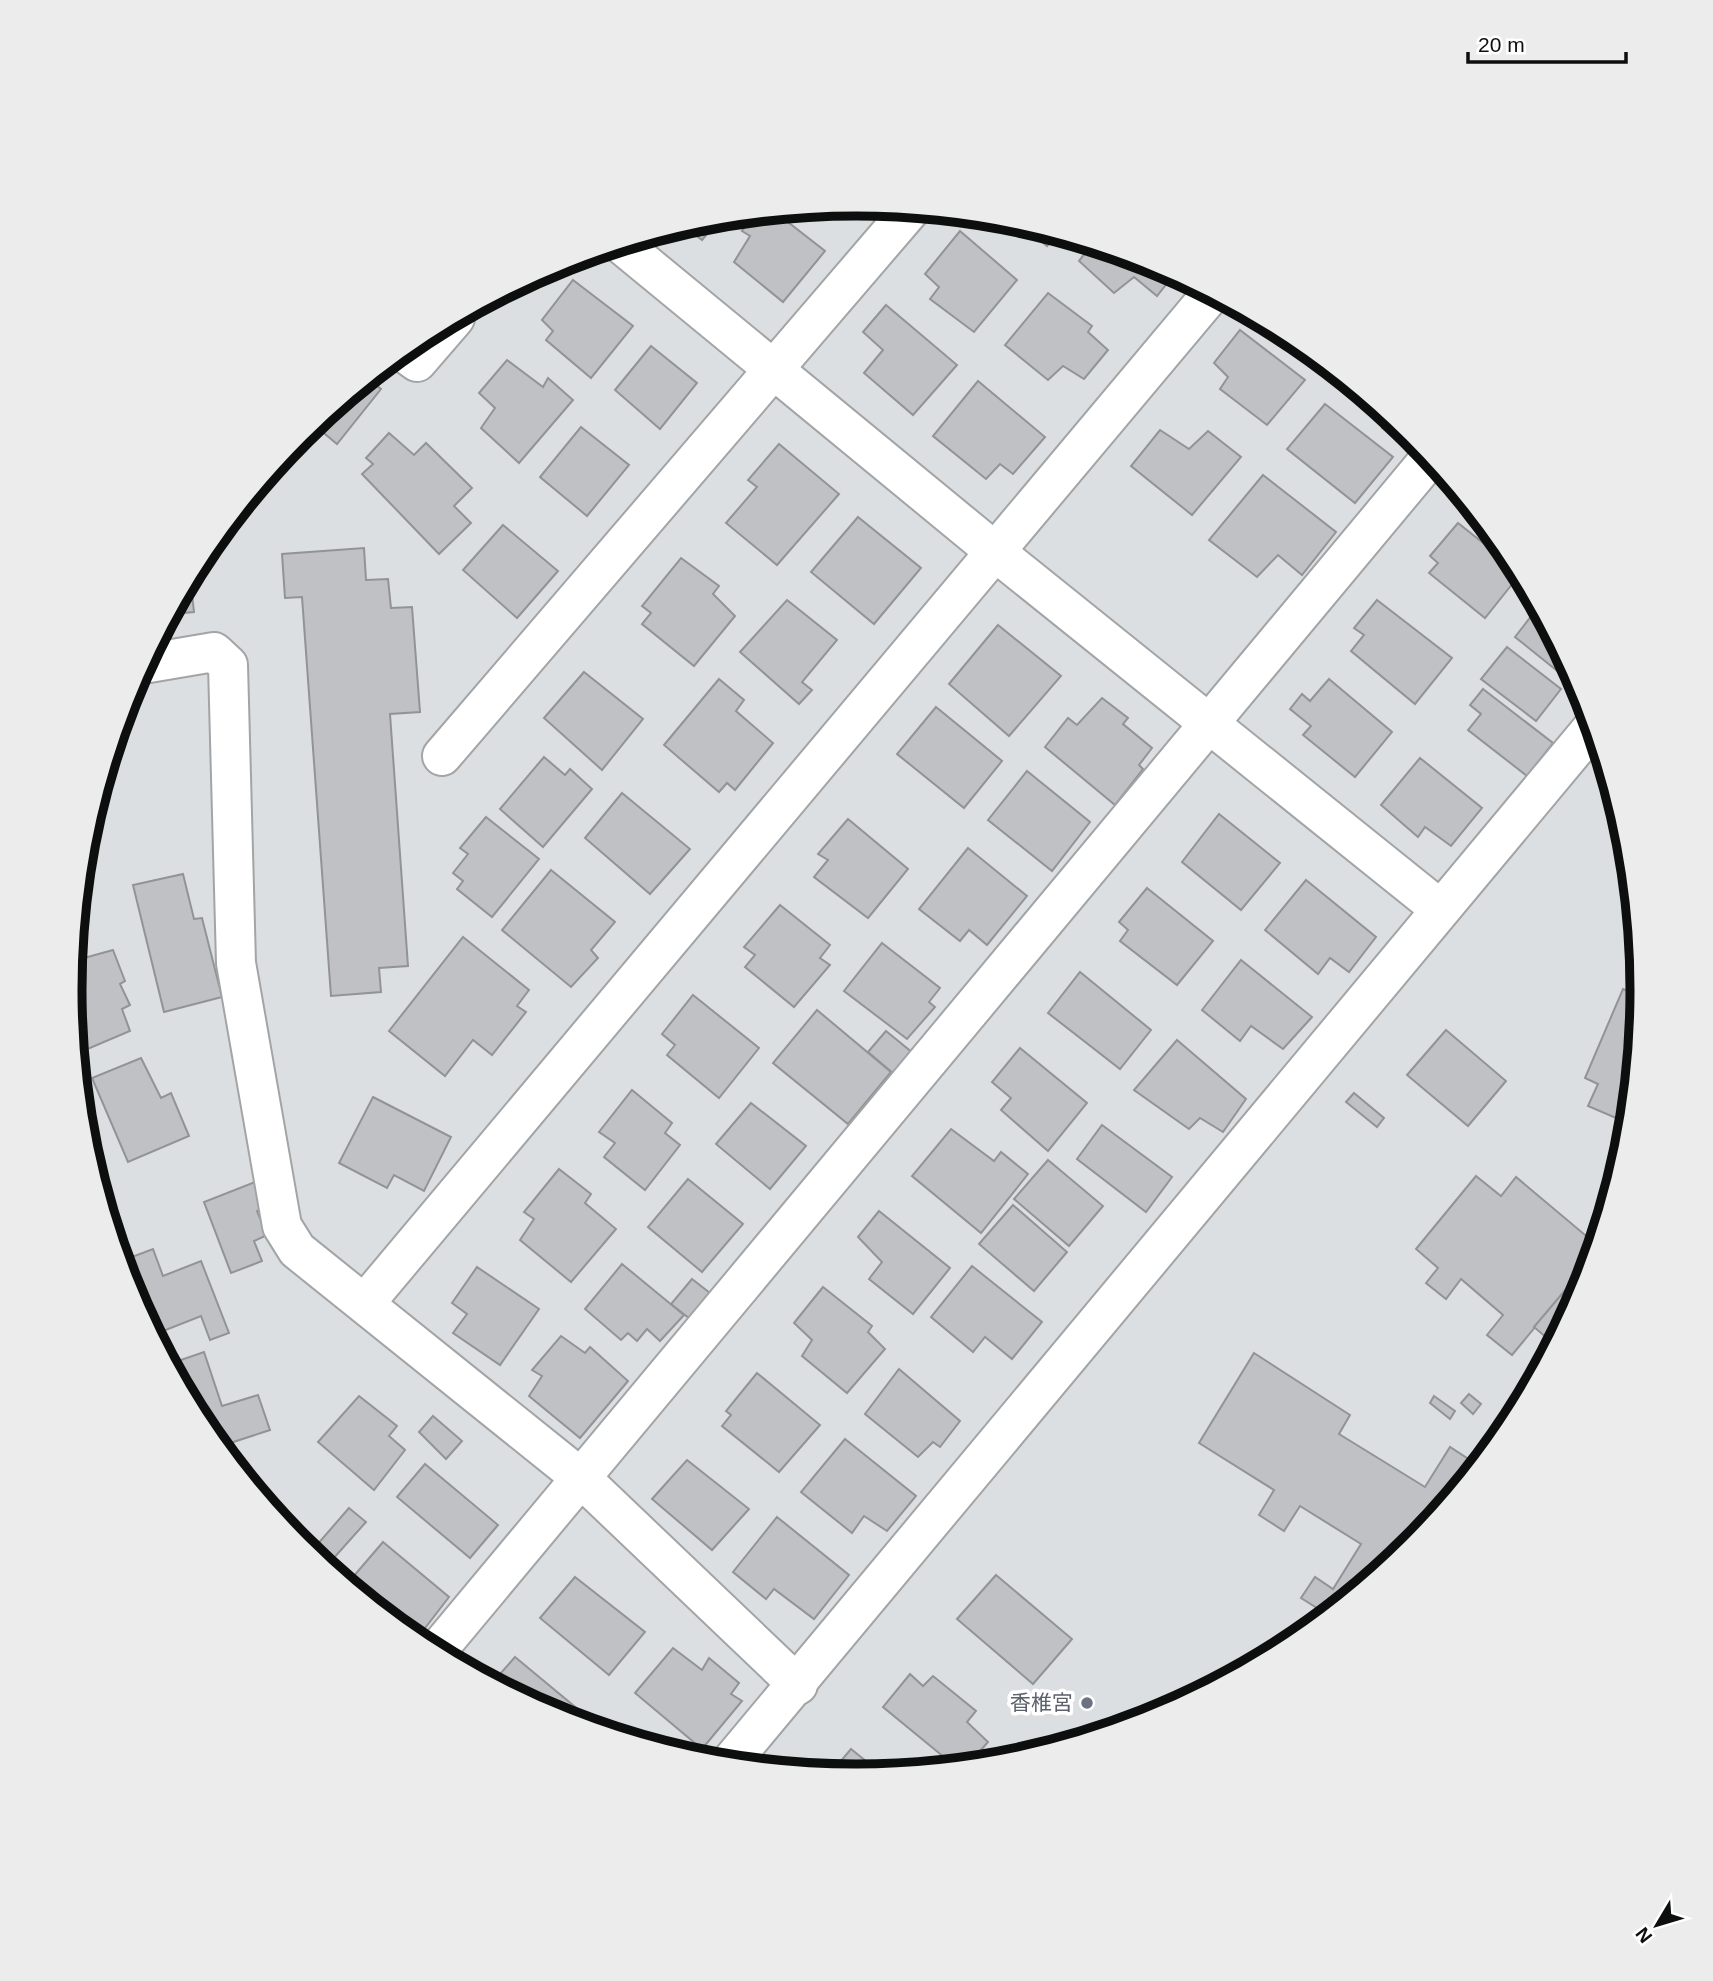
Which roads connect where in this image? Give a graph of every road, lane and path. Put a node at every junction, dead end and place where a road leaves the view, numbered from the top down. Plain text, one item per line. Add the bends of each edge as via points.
1 (904, 218) edge
2 (629, 251) edge
3 (1206, 300) edge
4 (435, 342) edge
5 (411, 358) edge
6 (776, 371) junction
7 (1425, 465) edge
8 (993, 550) junction
9 (156, 662) edge
10 (1210, 724) junction
11 (1587, 734) edge
12 (442, 756) dead end
13 (1440, 909) junction
14 (365, 1303) junction
15 (581, 1478) junction
16 (442, 1644) edge
17 (798, 1685) junction
18 (737, 1755) edge

1 - 6 street
2 - 6 street
3 - 8 street
4 - 5 street via 417,362
6 - 8 street
6 - 12 street
7 - 10 street
8 - 10 street
8 - 14 street
9 - 14 street via 214,652 228,665 236,963 282,1226 297,1250
10 - 13 street
10 - 15 street
11 - 13 street
13 - 17 street
14 - 15 street
15 - 16 street
15 - 17 street
17 - 18 street

